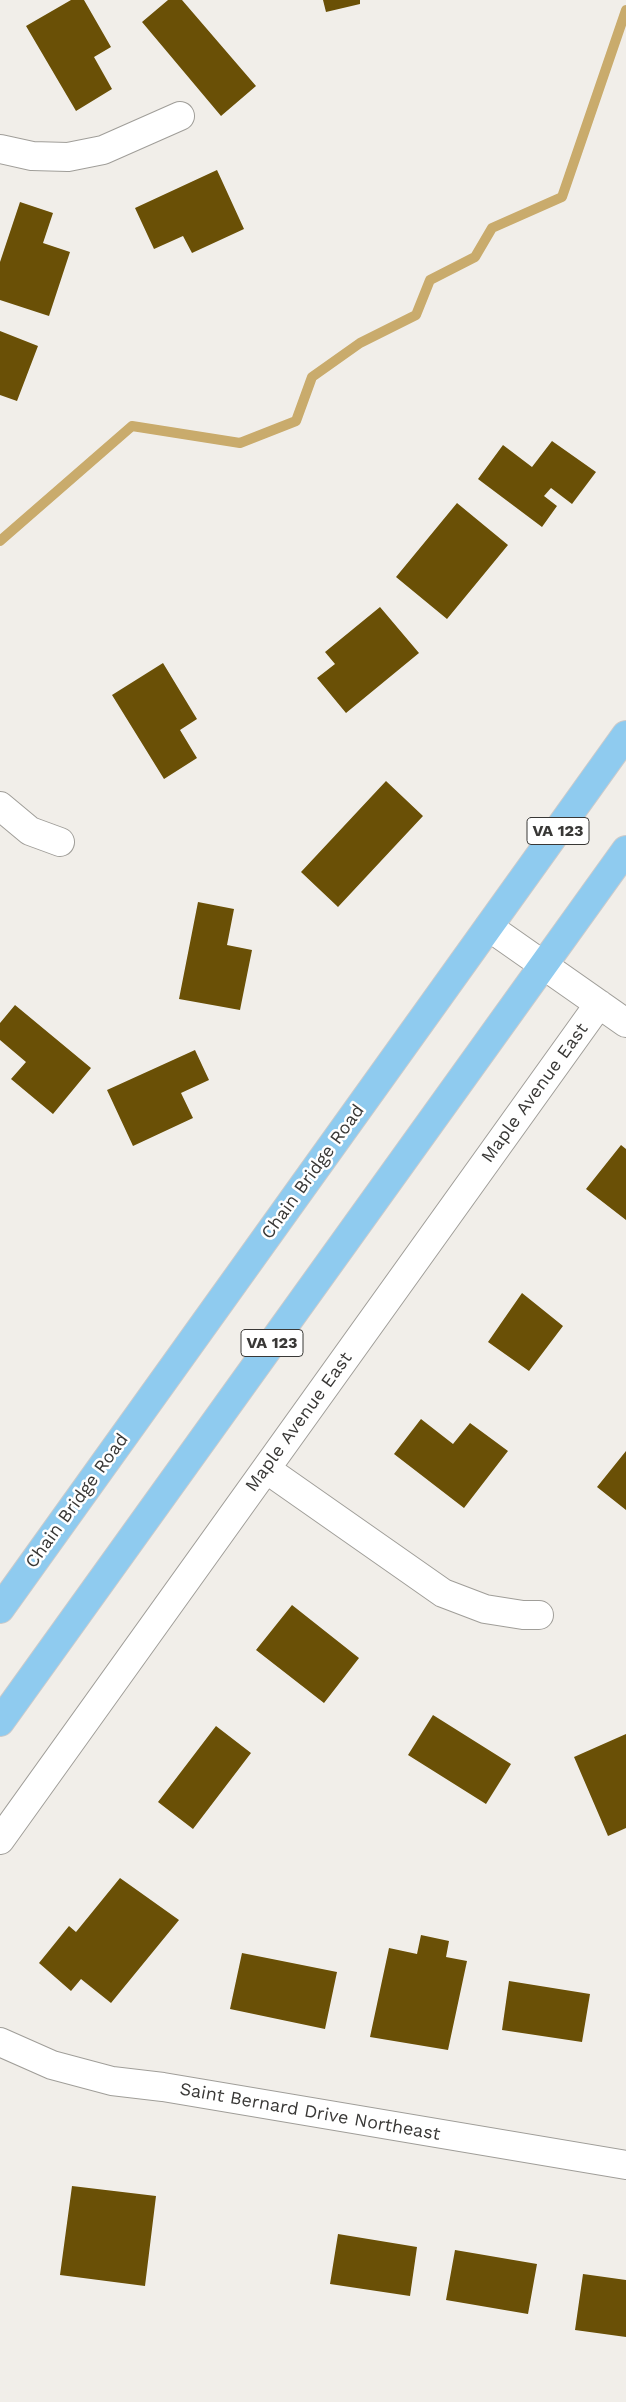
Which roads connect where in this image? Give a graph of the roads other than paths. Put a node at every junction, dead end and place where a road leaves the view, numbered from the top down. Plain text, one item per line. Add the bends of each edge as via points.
1 (180, 116) dead end
2 (0, 149) edge
3 (626, 735) edge
4 (0, 806) edge
5 (60, 842) dead end
6 (626, 850) edge
7 (489, 926) junction
8 (544, 964) junction
9 (599, 1004) junction
10 (626, 1023) edge
11 (266, 1469) junction
12 (0, 1609) edge
13 (539, 1615) dead end
14 (0, 1722) edge
15 (0, 1840) edge
16 (0, 2042) edge
17 (626, 2165) edge

1 - 2 street via 103,150 68,157 32,156
3 - 7 main road, Chain Bridge Road / VA 123
4 - 5 street via 30,831
6 - 8 main road, VA 123
7 - 8 street
7 - 12 main road, Chain Bridge Road / VA 123
8 - 9 street
8 - 14 main road, VA 123
9 - 10 street
9 - 11 street, Maple Avenue East
11 - 13 street via 443,1593 485,1609
11 - 15 street, Maple Avenue East
16 - 17 street, Saint Bernard Drive Northeast via 52,2065 112,2081

